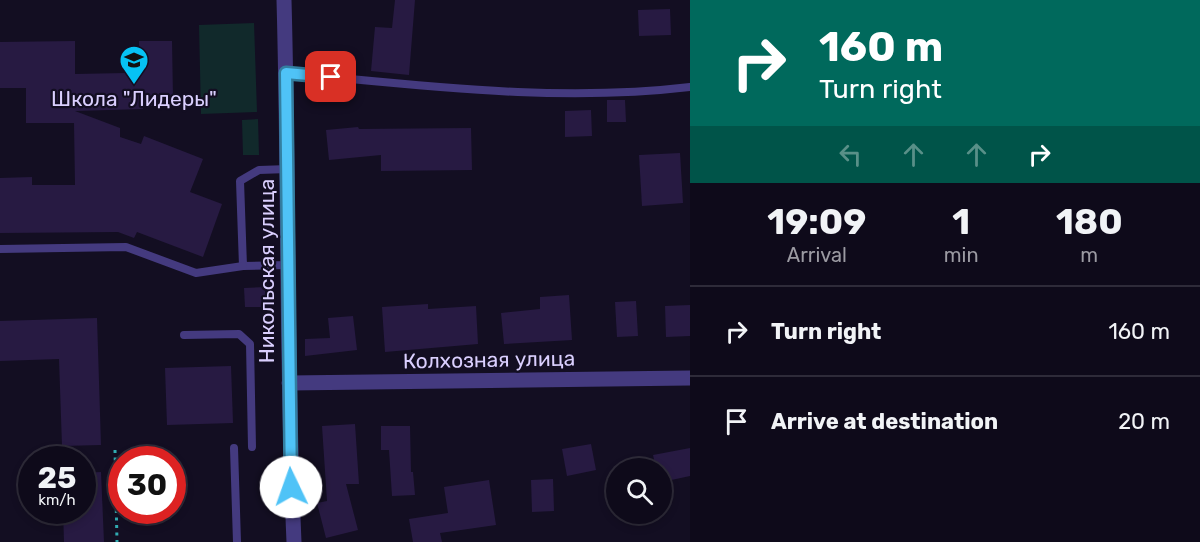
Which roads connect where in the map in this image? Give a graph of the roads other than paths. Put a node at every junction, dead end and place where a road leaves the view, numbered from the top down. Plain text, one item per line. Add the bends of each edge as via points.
1 (284, 0) edge
2 (286, 73) junction
3 (690, 87) edge
4 (288, 169) junction
5 (0, 249) edge
6 (290, 265) junction
7 (243, 266) junction
8 (184, 335) dead end
9 (690, 378) edge
10 (289, 383) junction
11 (252, 447) dead end
12 (234, 448) dead end
13 (237, 542) edge
14 (294, 542) edge

1 - 2 street, Никольская улица
2 - 3 lane via 510,92 634,94
2 - 4 street, Никольская улица
4 - 6 street, Никольская улица
4 - 7 lane via 259,170 240,181
5 - 7 lane via 126,248 196,273
6 - 7 lane
6 - 10 street, Никольская улица
8 - 11 lane via 239,334 250,344
9 - 10 street, Колхозная улица
10 - 14 street, Никольская улица
12 - 13 lane

